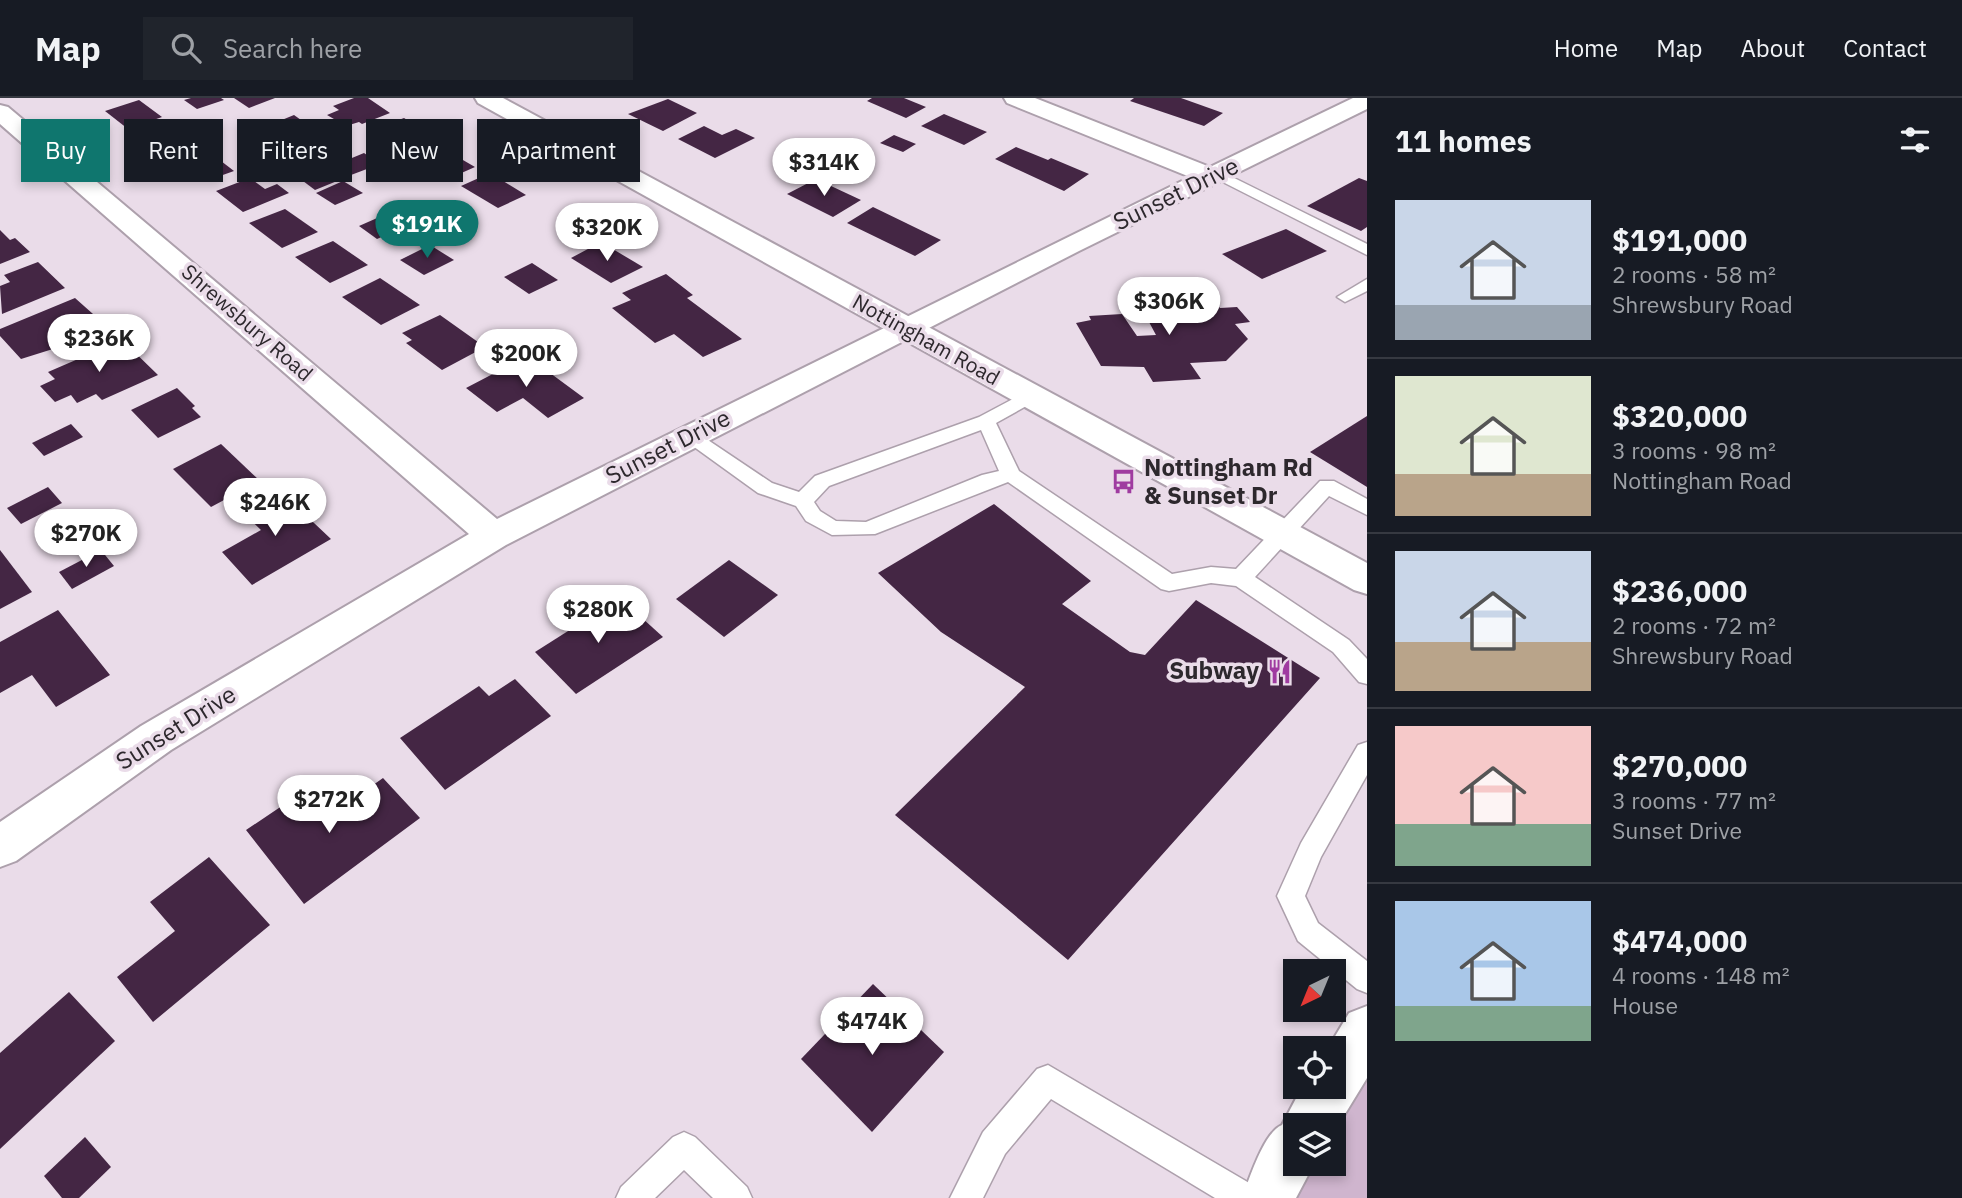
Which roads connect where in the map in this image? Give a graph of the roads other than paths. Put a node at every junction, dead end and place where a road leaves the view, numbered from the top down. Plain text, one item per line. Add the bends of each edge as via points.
1 (486, 98) edge
2 (1016, 98) edge
3 (1364, 105) edge
4 (0, 112) edge
5 (1213, 175) junction
6 (1367, 250) edge
7 (1367, 284) edge
8 (1345, 297) dead end
9 (905, 329) junction
10 (1030, 396) junction
11 (986, 421) junction
12 (689, 436) junction
13 (1012, 475) junction
14 (803, 501) junction
15 (1367, 508) edge
16 (1283, 534) junction
17 (494, 536) junction
18 (1241, 578) junction
19 (1367, 580) edge
20 (1367, 676) edge
21 (1367, 752) edge
22 (0, 847) edge
23 (1367, 979) edge
24 (1367, 1031) edge
25 (1346, 1065) edge
26 (1283, 1166) edge
27 (632, 1198) edge
28 (736, 1198) edge
29 (966, 1198) edge
30 (1245, 1198) edge
31 (1269, 1198) edge

1 - 9 street, Nottingham Road
2 - 5 street
3 - 5 street, Sunset Drive
4 - 17 street, Shrewsbury Road
5 - 6 lane
5 - 9 street, Sunset Drive
7 - 8 lane
9 - 10 street, Nottingham Road
9 - 12 street, Sunset Drive
10 - 11 lane
10 - 16 street, Nottingham Road
11 - 13 lane
11 - 14 lane via 822,481
12 - 14 lane via 765,488
12 - 17 street, Sunset Drive
13 - 14 lane via 868,529 832,528 813,516
13 - 18 lane via 1168,583 1212,575
15 - 16 lane via 1327,485
16 - 18 lane
16 - 19 street, Nottingham Road
17 - 22 street, Sunset Drive via 156,738
18 - 20 lane via 1341,646
21 - 23 lane via 1310,851 1291,896 1308,932
24 - 25 street
26 - 31 street
27 - 28 lane via 684,1148
29 - 30 lane via 995,1143 1048,1080

